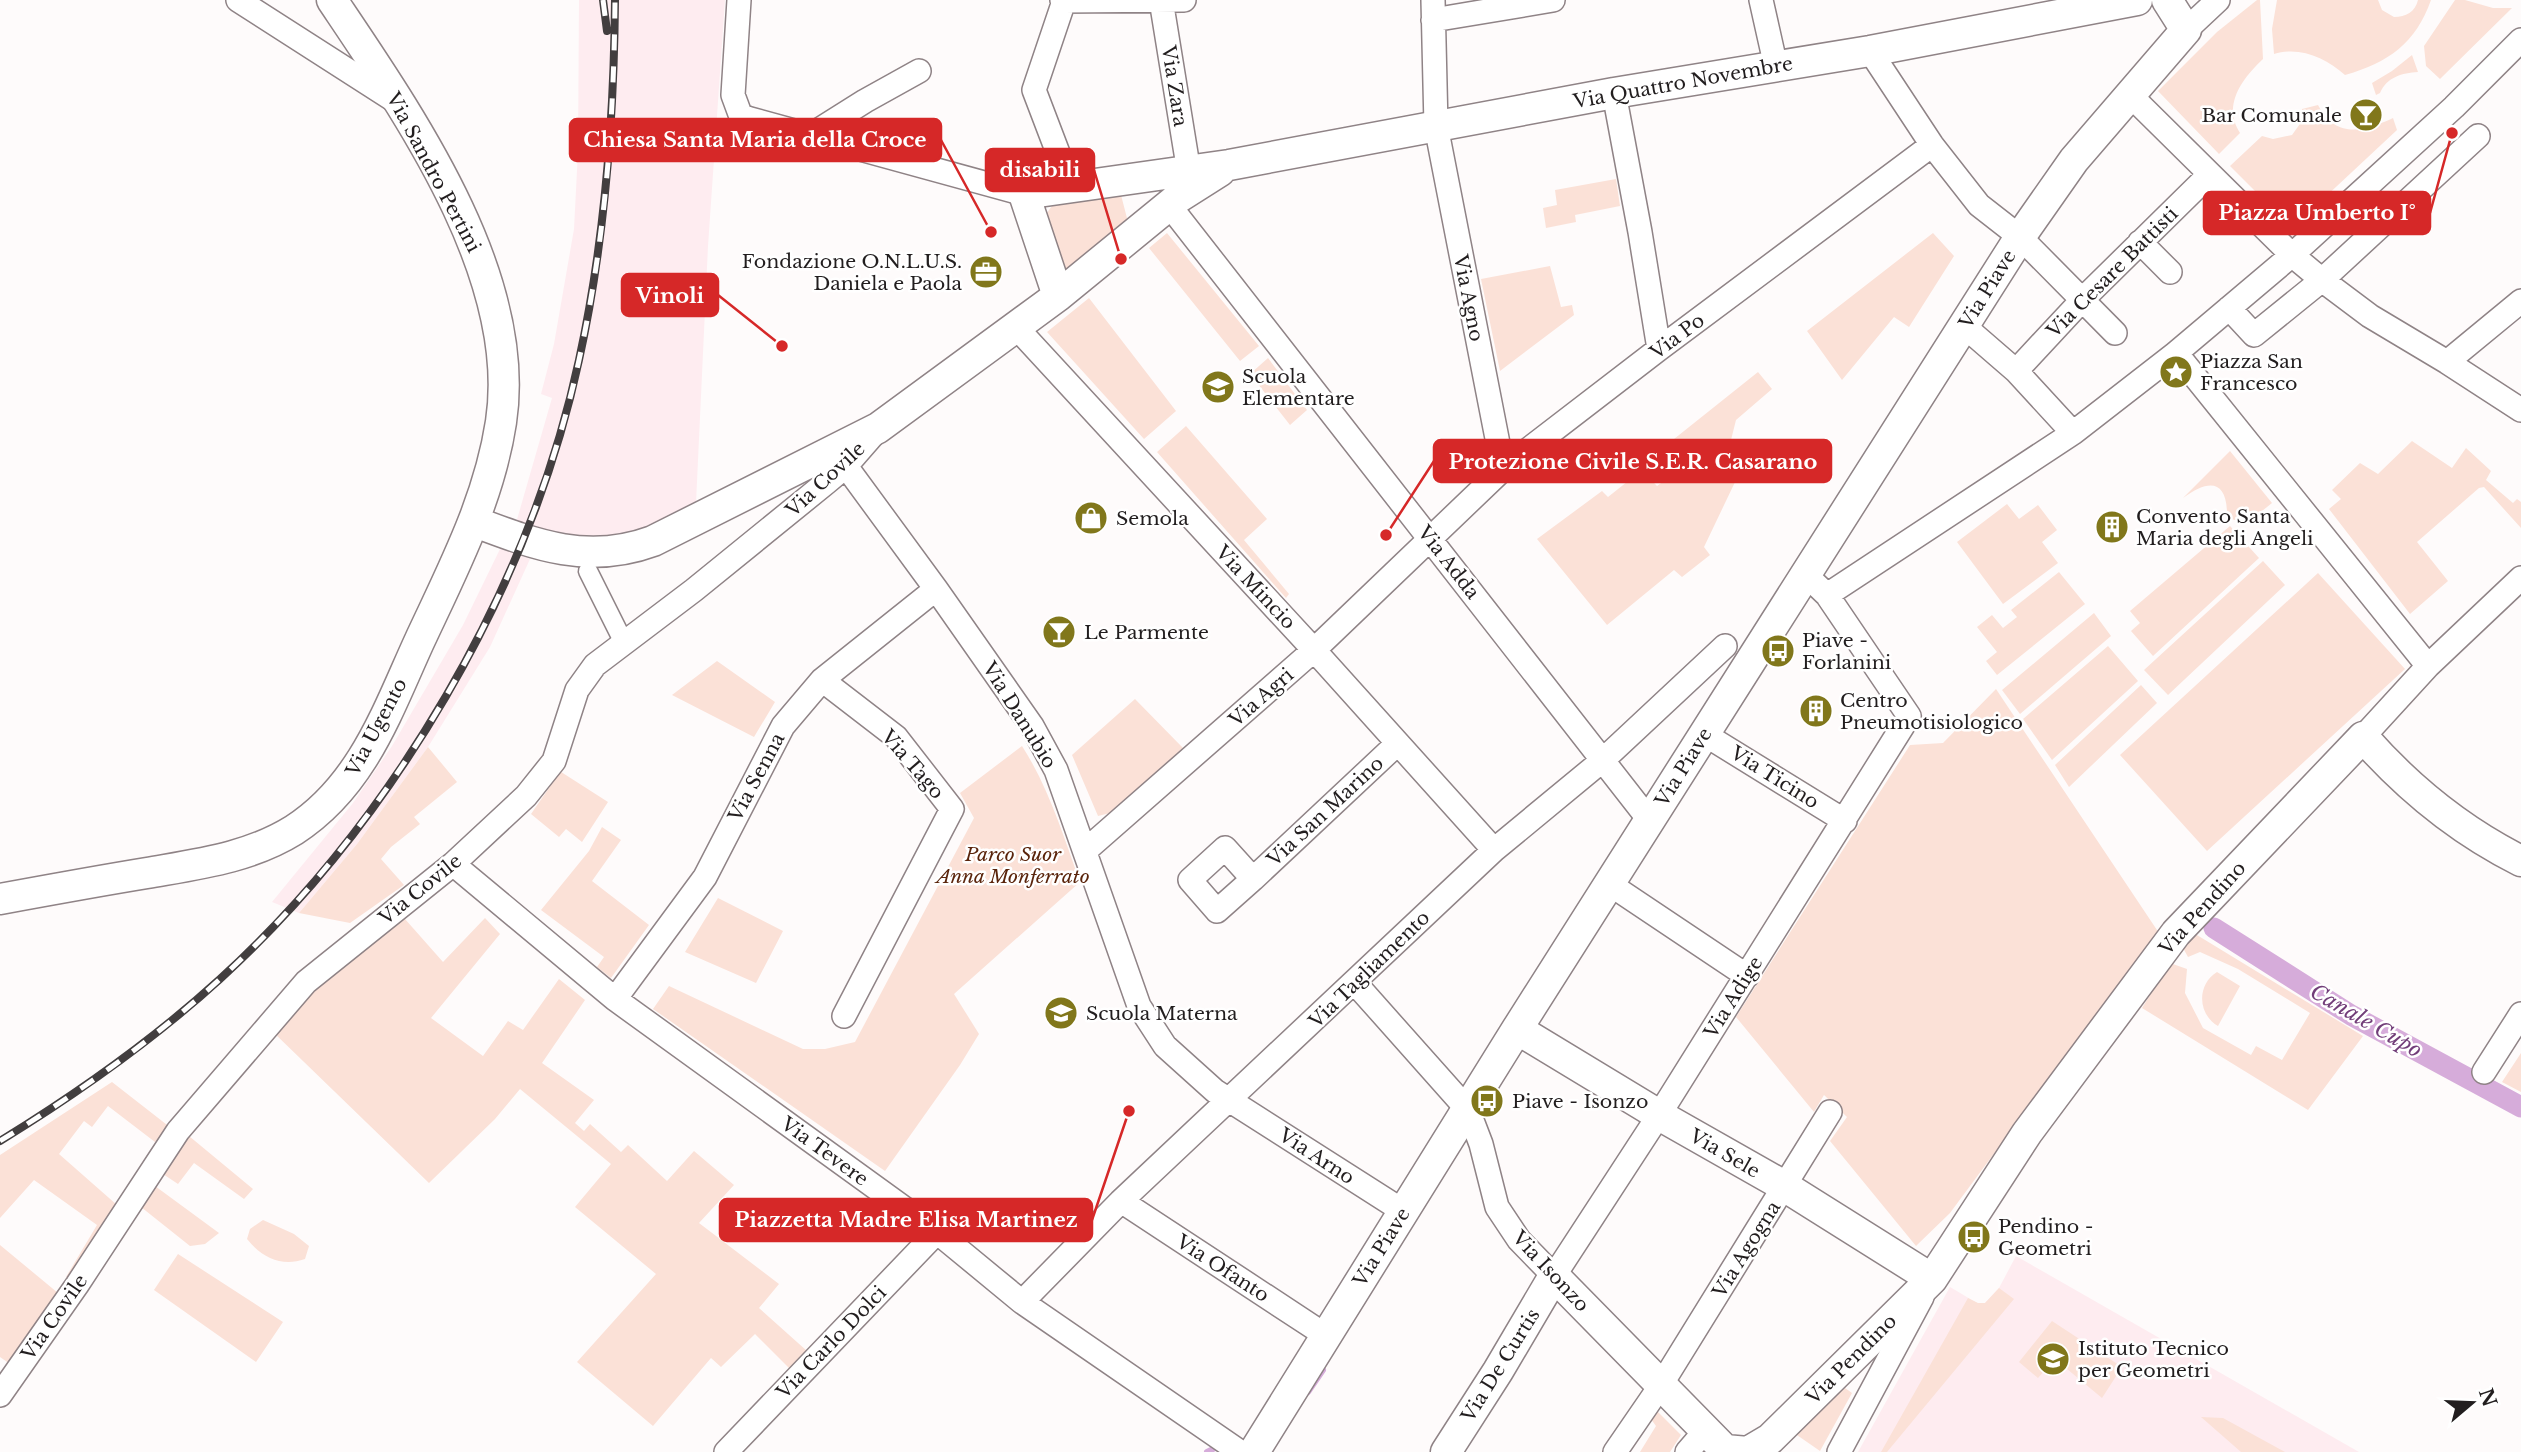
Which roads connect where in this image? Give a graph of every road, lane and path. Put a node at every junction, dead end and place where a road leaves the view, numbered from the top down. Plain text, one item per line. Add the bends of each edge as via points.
1 (238, 0) edge
2 (332, 0) edge
3 (738, 0) edge
4 (1184, 0) edge
5 (1553, 0) edge
6 (1761, 0) edge
7 (2137, 0) edge
8 (2167, 0) edge
9 (2218, 0) edge
10 (1063, 1) edge
11 (1161, 1) edge
12 (1433, 10) edge
13 (2186, 30) junction
14 (2521, 40) edge
15 (1870, 51) junction
16 (1776, 67) junction
17 (919, 71) dead end
18 (1614, 93) junction
19 (2129, 94) junction
20 (401, 105) junction
21 (1436, 126) junction
22 (811, 135) junction
23 (2478, 136) dead end
24 (1932, 145) junction
25 (1229, 165) junction
26 (1189, 172) junction
27 (2209, 175) junction
28 (1129, 179) junction
29 (1071, 187) junction
30 (1024, 194) junction
31 (1169, 205) junction
32 (1143, 227) junction
33 (2020, 236) junction
34 (2140, 242) junction
35 (2292, 255) junction
36 (2170, 272) dead end
37 (2322, 280) junction
38 (1058, 296) junction
39 (2084, 298) junction
40 (2521, 301) edge
41 (2230, 308) junction
42 (1015, 326) junction
43 (1964, 326) junction
44 (2115, 333) dead end
45 (1659, 349) junction
46 (2176, 353) junction
47 (2447, 362) junction
48 (2016, 371) junction
49 (2521, 410) edge
50 (2073, 433) junction
51 (840, 458) junction
52 (1503, 469) junction
53 (475, 522) junction
54 (1430, 537) junction
55 (588, 571) dead end
56 (2521, 578) edge
57 (1816, 585) junction
58 (936, 589) junction
59 (624, 643) junction
60 (1725, 646) dead end
61 (1314, 650) junction
62 (2428, 666) junction
63 (822, 680) junction
64 (1704, 734) junction
65 (2362, 737) junction
66 (1397, 744) junction
67 (1603, 760) junction
68 (1650, 821) junction
69 (1845, 821) junction
70 (1086, 850) junction
71 (1494, 850) junction
72 (2521, 862) edge
73 (453, 864) junction
74 (1253, 879) dead end
75 (1611, 885) junction
76 (0, 899) edge
77 (1747, 976) junction
78 (1355, 983) junction
79 (615, 999) junction
80 (2521, 1014) edge
81 (844, 1016) dead end
82 (1517, 1029) junction
83 (2484, 1072) dead end
84 (1230, 1100) junction
85 (1468, 1110) junction
86 (1830, 1112) dead end
87 (1659, 1115) junction
88 (1784, 1186) junction
89 (1121, 1201) junction
90 (1403, 1211) junction
91 (937, 1232) junction
92 (1554, 1276) junction
93 (1932, 1279) junction
94 (1022, 1302) junction
95 (1325, 1335) junction
96 (1661, 1385) junction
97 (0, 1395) edge
98 (1697, 1441) edge
99 (1768, 1448) edge
100 (1254, 1451) edge
101 (726, 1452) edge
102 (1446, 1452) edge
103 (1615, 1452) edge
104 (1839, 1452) edge

1 - 20 street
2 - 20 street, Via Sandro Pertini
3 - 22 street via 735,105 747,118
4 - 11 street
5 - 12 street
6 - 16 street
7 - 15 street, Via Quattro Novembre
8 - 13 street
9 - 13 street
10 - 11 street
10 - 29 street via 1034,90
11 - 26 street, Via Zara
12 - 21 street, Via Agno
13 - 19 street, Via Piave
14 - 35 street
15 - 16 street, Via Quattro Novembre
15 - 24 street
16 - 18 street, Via Quattro Novembre
17 - 22 street
18 - 21 street, Via Quattro Novembre
18 - 45 street
19 - 27 street
19 - 33 street, Via Piave
20 - 53 street, Via Sandro Pertini via 474,244 499,331 504,389 501,422
21 - 25 street, Via Quattro Novembre
21 - 52 street, Via Agno
22 - 30 street
23 - 37 street
24 - 33 street via 1979,205
24 - 45 street, Via Po
25 - 26 street, Via Quattro Novembre
25 - 31 street, Via Quattro Novembre
26 - 28 street, Via Quattro Novembre
27 - 34 street, Via Cesare Battisti
27 - 35 street
28 - 29 street, Via Quattro Novembre
28 - 32 street
29 - 30 street, Via Quattro Novembre
30 - 38 street
31 - 32 street, Via Quattro Novembre
31 - 54 street, Via Adda
32 - 38 street, Via Covile
33 - 39 street
33 - 43 street, Via Piave
34 - 36 street
34 - 39 street, Via Cesare Battisti
35 - 37 street
35 - 41 street
37 - 41 street via 2254,335
37 - 47 street via 2370,316
38 - 42 street, Via Covile
39 - 44 street
39 - 48 street, Via Cesare Battisti
40 - 47 street
41 - 46 street
42 - 51 street, Via Covile
42 - 61 street, Via Mincio
43 - 48 street
43 - 57 street, Via Piave
45 - 52 street, Via Po
46 - 50 street
46 - 62 street
47 - 49 street
48 - 50 street
50 - 57 street
51 - 53 street via 629,550 596,553 557,548
51 - 58 street, Via Danubio
51 - 59 street, Via Covile via 694,590
52 - 54 street, Via Po
53 - 76 street, Via Ugento via 364,759 315,815 243,854
54 - 61 street, Via Agri
54 - 67 street, Via Adda
55 - 59 street
56 - 62 street, Via Pendino
57 - 64 street, Via Piave
57 - 69 street, Via Adige via 1909,716
58 - 63 street, Via Senna
58 - 70 street, Via Danubio via 1032,726 1056,770
59 - 73 street, Via Covile via 595,665 577,691 554,761
60 - 67 street, Via Tagliamento
61 - 66 street, Via Mincio
61 - 70 street, Via Agri
62 - 65 street, Via Pendino
63 - 79 street, Via Senna via 783,726 705,877
63 - 81 street, Via Tago via 896,737 952,809
64 - 68 street, Via Piave
64 - 69 street, Via Ticino
65 - 72 street via 2419,794
65 - 93 street, Via Pendino via 2176,933 2028,1133
66 - 71 street, Via Mincio
66 - 74 street, Via San Marino
67 - 68 street, Via Adda
67 - 71 street, Via Tagliamento
68 - 75 street, Via Piave
69 - 77 street, Via Adige
70 - 84 street, Via Danubio via 1139,1006 1165,1046
71 - 78 street, Via Tagliamento
73 - 79 street, Via Tevere
73 - 97 street, Via Covile via 306,982 178,1131
75 - 77 street
75 - 82 street, Via Piave
77 - 87 street, Via Adige
78 - 84 street, Via Tagliamento
78 - 85 street, Via Isonzo
79 - 91 street, Via Tevere
80 - 83 street
82 - 85 street, Via Piave
82 - 87 street, Via Sele
84 - 89 street, Via Tagliamento
84 - 90 street, Via Arno
85 - 90 street, Via Piave
85 - 92 street, Via Isonzo via 1497,1207 1519,1240
86 - 88 street, Via Agogna
87 - 88 street, Via Sele
87 - 92 street, Via Adige
88 - 93 street, Via Sele
88 - 96 street, Via Agogna
89 - 94 street, Via Tagliamento
89 - 95 street, Via Ofanto
90 - 95 street, Via Piave
91 - 94 street, Via Tevere
91 - 101 street, Via Carlo Dolci
92 - 96 street, Via Isonzo
92 - 102 street, Via De Curtis
93 - 99 street, Via Pendino
93 - 104 street, Via Pendino
94 - 100 street, Via Tevere
95 - 100 street, Via Piave
96 - 98 street, Via Isonzo
96 - 103 street, Via Agogna
98 - 99 street, Via Isonzo via 1725,1450

